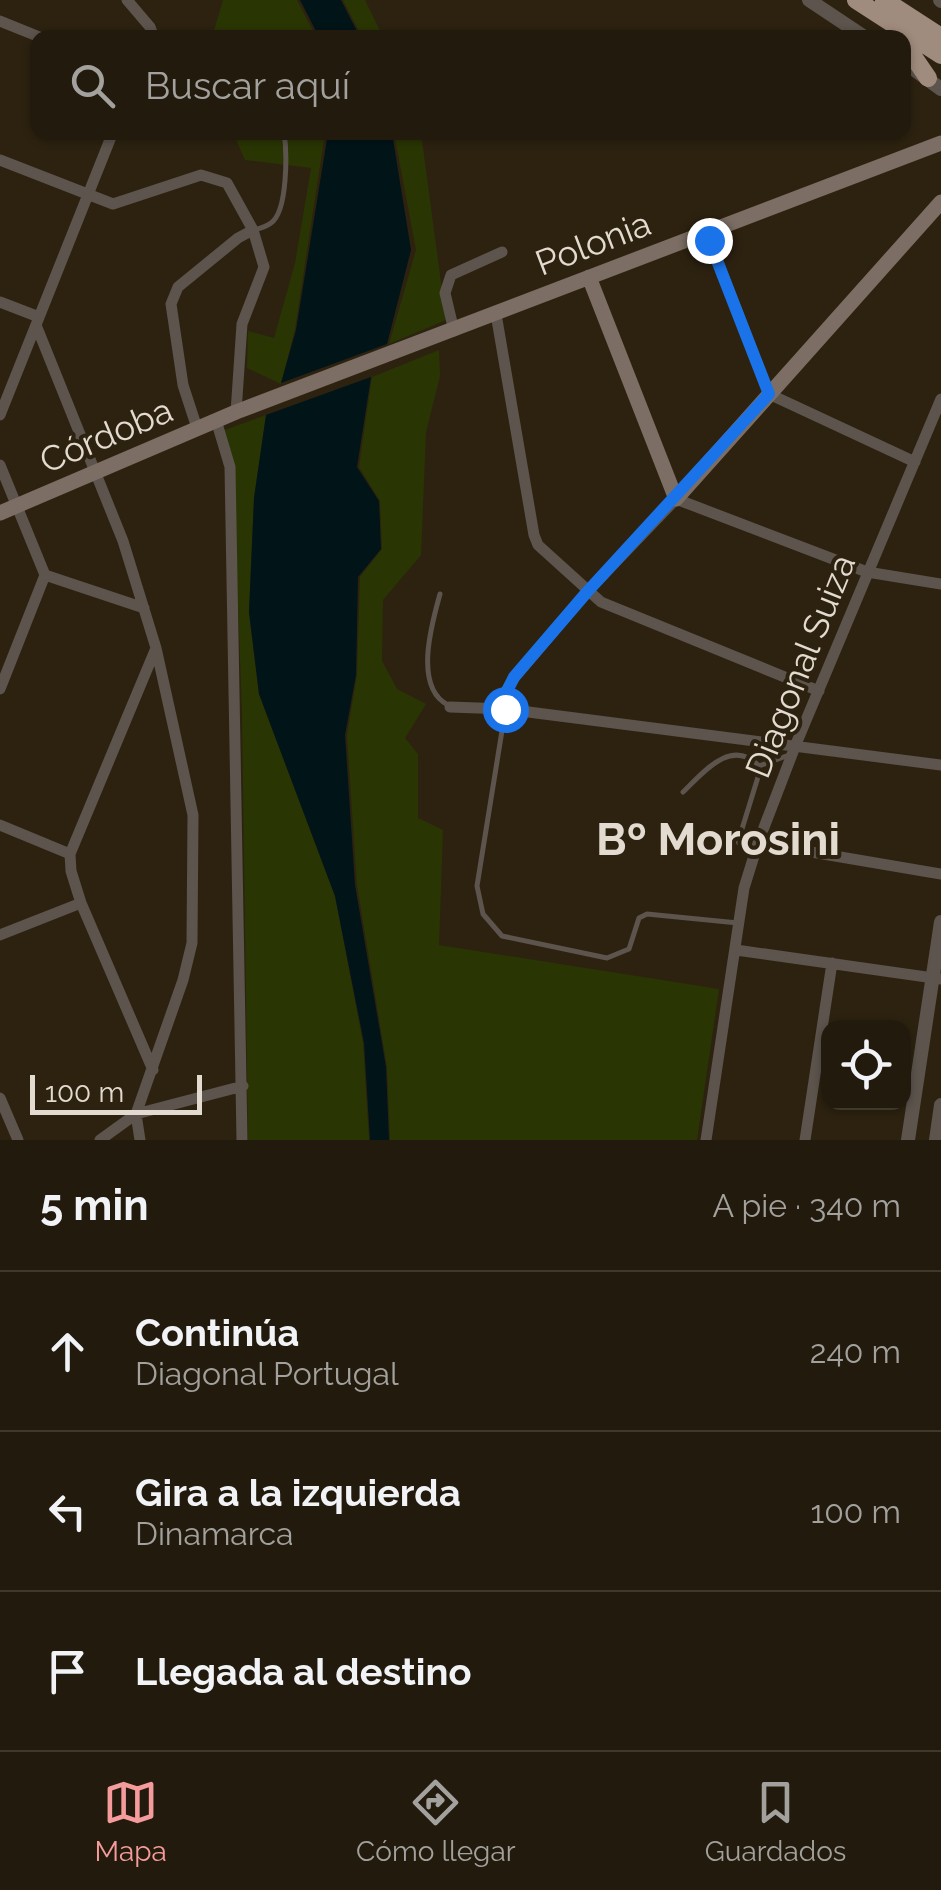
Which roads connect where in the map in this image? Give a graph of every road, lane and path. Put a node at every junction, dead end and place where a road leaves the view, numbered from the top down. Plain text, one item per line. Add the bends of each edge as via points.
1 (127, 0) edge
2 (810, 0) edge
3 (856, 0) edge
4 (884, 0) edge
5 (888, 20) junction
6 (0, 21) edge
7 (151, 30) edge
8 (854, 30) edge
9 (895, 30) edge
10 (903, 30) edge
11 (30, 33) edge
12 (911, 35) edge
13 (941, 37) edge
14 (911, 52) edge
15 (941, 55) edge
16 (911, 67) edge
17 (935, 84) edge
18 (110, 140) edge
19 (284, 140) edge
20 (941, 142) edge
21 (0, 160) edge
22 (89, 196) junction
23 (941, 202) edge
24 (253, 230) junction
25 (706, 232) junction
26 (502, 252) dead end
27 (589, 277) junction
28 (0, 302) edge
29 (496, 314) junction
30 (37, 321) junction
31 (454, 331) junction
32 (436, 338) joint
33 (769, 394) junction
34 (941, 399) edge
35 (236, 412) junction
36 (0, 415) edge
37 (216, 420) junction
38 (197, 428) junction
39 (915, 462) junction
40 (0, 465) edge
41 (97, 471) junction
42 (676, 498) junction
43 (17, 506) junction
44 (0, 513) edge
45 (868, 572) junction
46 (45, 575) junction
47 (941, 584) edge
48 (587, 592) junction
49 (440, 594) dead end
50 (144, 608) junction
51 (156, 648) junction
52 (0, 690) edge
53 (819, 691) junction
54 (450, 706) joint
55 (505, 709) junction
56 (794, 749) junction
57 (941, 765) edge
58 (759, 766) junction
59 (684, 792) dead end
60 (0, 825) edge
61 (758, 843) junction
62 (70, 854) junction
63 (753, 858) junction
64 (941, 874) edge
65 (81, 903) junction
66 (941, 922) edge
67 (739, 923) junction
68 (0, 935) edge
69 (736, 950) junction
70 (832, 963) junction
71 (938, 979) edge
72 (152, 1070) junction
73 (243, 1086) junction
74 (0, 1098) edge
75 (941, 1105) edge
76 (136, 1114) junction
77 (18, 1140) edge
78 (100, 1140) edge
79 (140, 1140) edge
80 (242, 1140) edge
81 (706, 1140) edge
82 (804, 1140) edge
83 (908, 1140) edge
84 (936, 1140) edge

1 - 7 street
2 - 8 street
3 - 5 highway
4 - 13 highway
5 - 9 highway
5 - 10 highway
6 - 11 street
12 - 15 highway
14 - 17 highway
16 - 17 street
18 - 22 street
19 - 24 lane via 280,212
20 - 25 main road, Polonia
21 - 22 street
22 - 24 street via 113,204 201,174 227,183
22 - 30 street
23 - 33 main road
24 - 35 street via 264,267 242,324
24 - 38 street via 178,287 171,304
25 - 27 main road, Polonia
25 - 33 street
26 - 31 street via 451,274 445,293
27 - 29 main road, Polonia
27 - 42 main road
28 - 30 street
29 - 31 main road, Polonia
29 - 48 street via 534,535
30 - 36 street
30 - 41 street
31 - 32 main road, Polonia
32 - 35 main road, Córdoba
33 - 39 street
33 - 42 main road
34 - 39 street, Diagonal Suiza
35 - 37 main road, Córdoba
37 - 38 main road, Córdoba
37 - 73 street via 230,466
38 - 41 main road, Córdoba
39 - 45 street, Diagonal Suiza
40 - 43 street
41 - 43 main road, Córdoba
41 - 50 street
42 - 45 street
42 - 48 street
43 - 44 main road, Córdoba
43 - 46 street
45 - 47 street
45 - 53 street, Diagonal Suiza
46 - 50 street
46 - 52 street
48 - 53 street
48 - 55 street via 514,677
49 - 54 lane via 428,660 435,694
50 - 51 street
51 - 62 street
51 - 72 street via 193,814 194,891 192,944
53 - 56 street, Diagonal Suiza
54 - 55 street
55 - 56 street
55 - 67 lane via 478,886 484,914 502,936 607,958 630,950 638,918 647,914
56 - 57 street
56 - 58 lane
56 - 61 street, Diagonal Suiza
58 - 59 lane via 748,757 717,758
58 - 63 lane via 739,835
60 - 62 street
61 - 63 street, Diagonal Suiza
61 - 64 street
62 - 65 street
63 - 67 street, Diagonal Suiza
65 - 68 street
65 - 72 street
66 - 71 street
67 - 69 street, Diagonal Suiza
69 - 70 street
69 - 81 street, Diagonal Suiza
70 - 71 street
70 - 82 street
71 - 83 street
72 - 76 street
73 - 76 street
73 - 80 street
74 - 77 street
75 - 84 street
76 - 78 street
76 - 79 street

